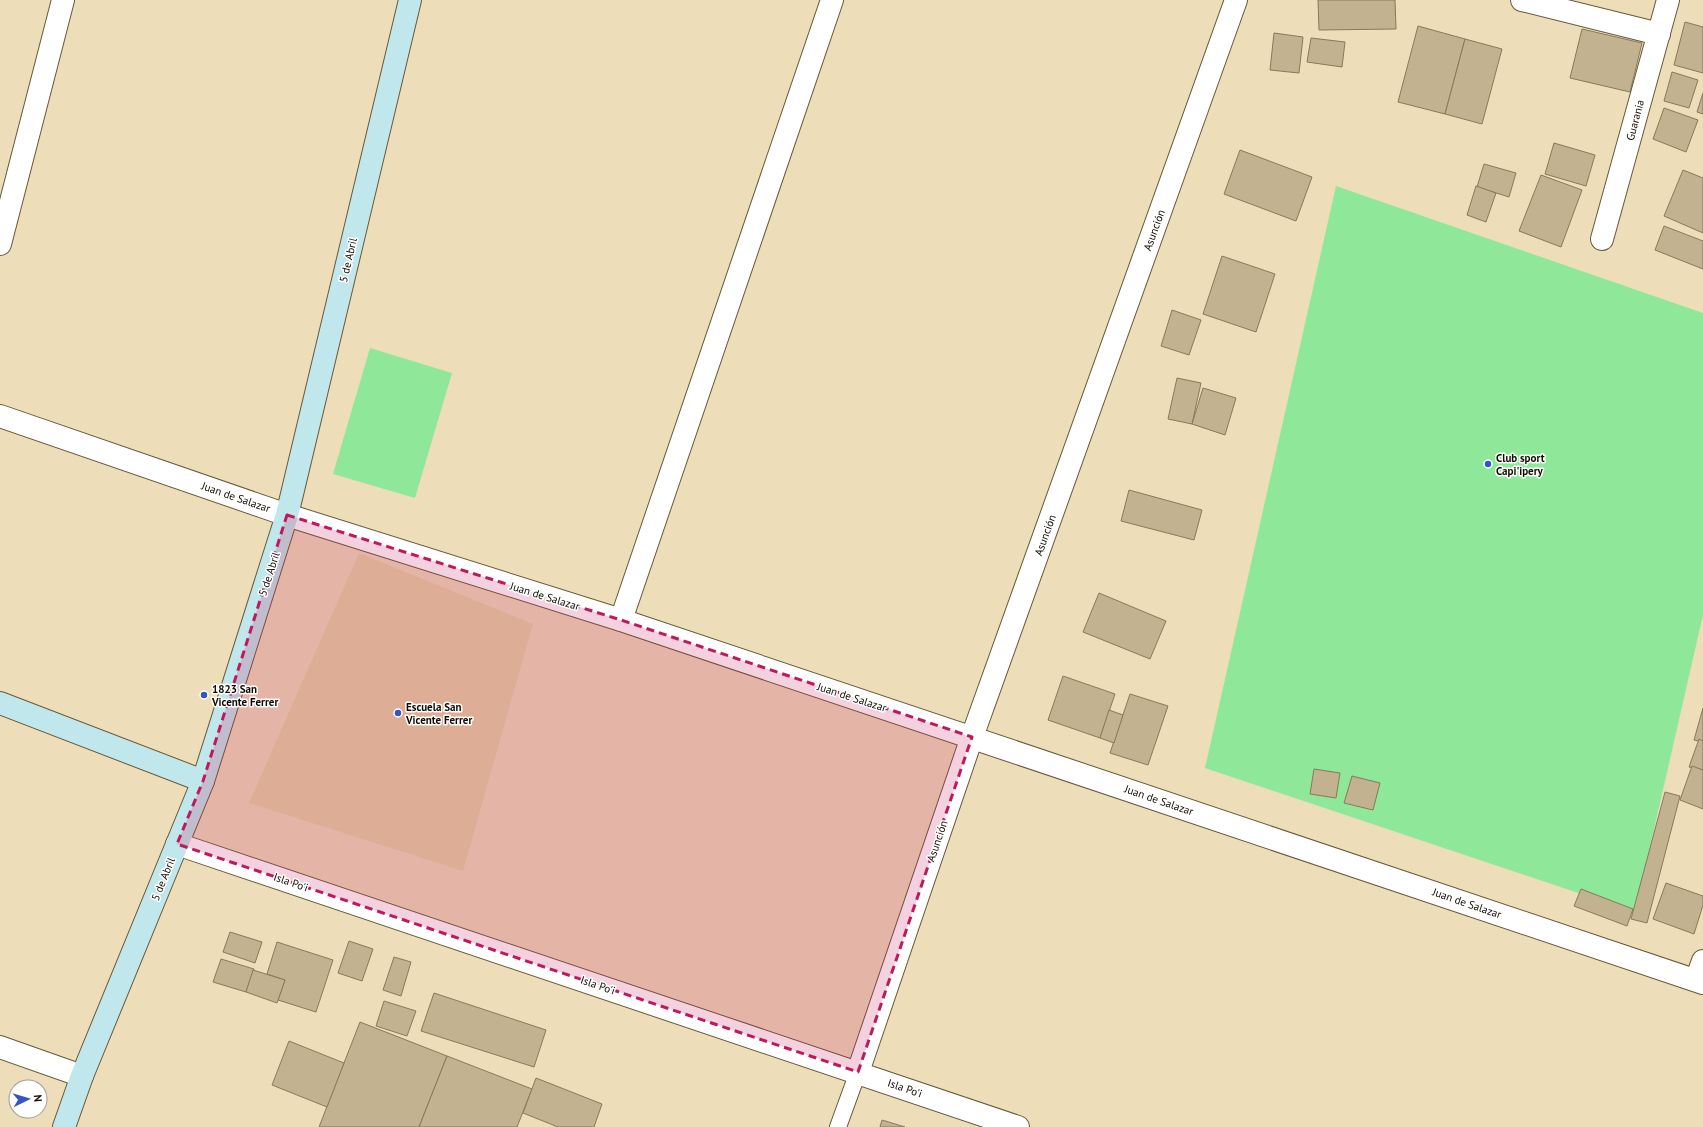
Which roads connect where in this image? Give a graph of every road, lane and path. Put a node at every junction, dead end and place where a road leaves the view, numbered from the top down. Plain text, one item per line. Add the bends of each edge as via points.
1 (63, 0) edge
2 (410, 0) edge
3 (832, 0) edge
4 (1236, 0) edge
5 (1522, 0) edge
6 (1668, 0) edge
7 (1659, 34) junction
8 (1602, 239) dead end
9 (0, 244) edge
10 (0, 416) edge
11 (287, 515) junction
12 (621, 620) junction
13 (0, 703) edge
14 (972, 737) junction
15 (203, 781) junction
16 (177, 844) junction
17 (1701, 975) edge
18 (0, 1047) edge
19 (858, 1072) junction
20 (82, 1076) junction
21 (64, 1127) edge
22 (838, 1127) edge
23 (1018, 1127) edge

1 - 9 street
2 - 11 street, 5 de Abril
3 - 12 street
4 - 14 street, Asunción
5 - 7 street
6 - 7 street, Guarania
7 - 8 street, Guarania
10 - 11 street, Juan de Salazar
11 - 12 street, Juan de Salazar
11 - 15 street, 5 de Abril
12 - 14 street, Juan de Salazar
13 - 15 street
14 - 17 street, Juan de Salazar
14 - 19 street, Asunción
15 - 16 street, 5 de Abril
16 - 19 street, Isla Po'i
16 - 20 street, 5 de Abril
18 - 20 street
19 - 22 lane
19 - 23 street, Isla Po'i
20 - 21 street, 5 de Abril

